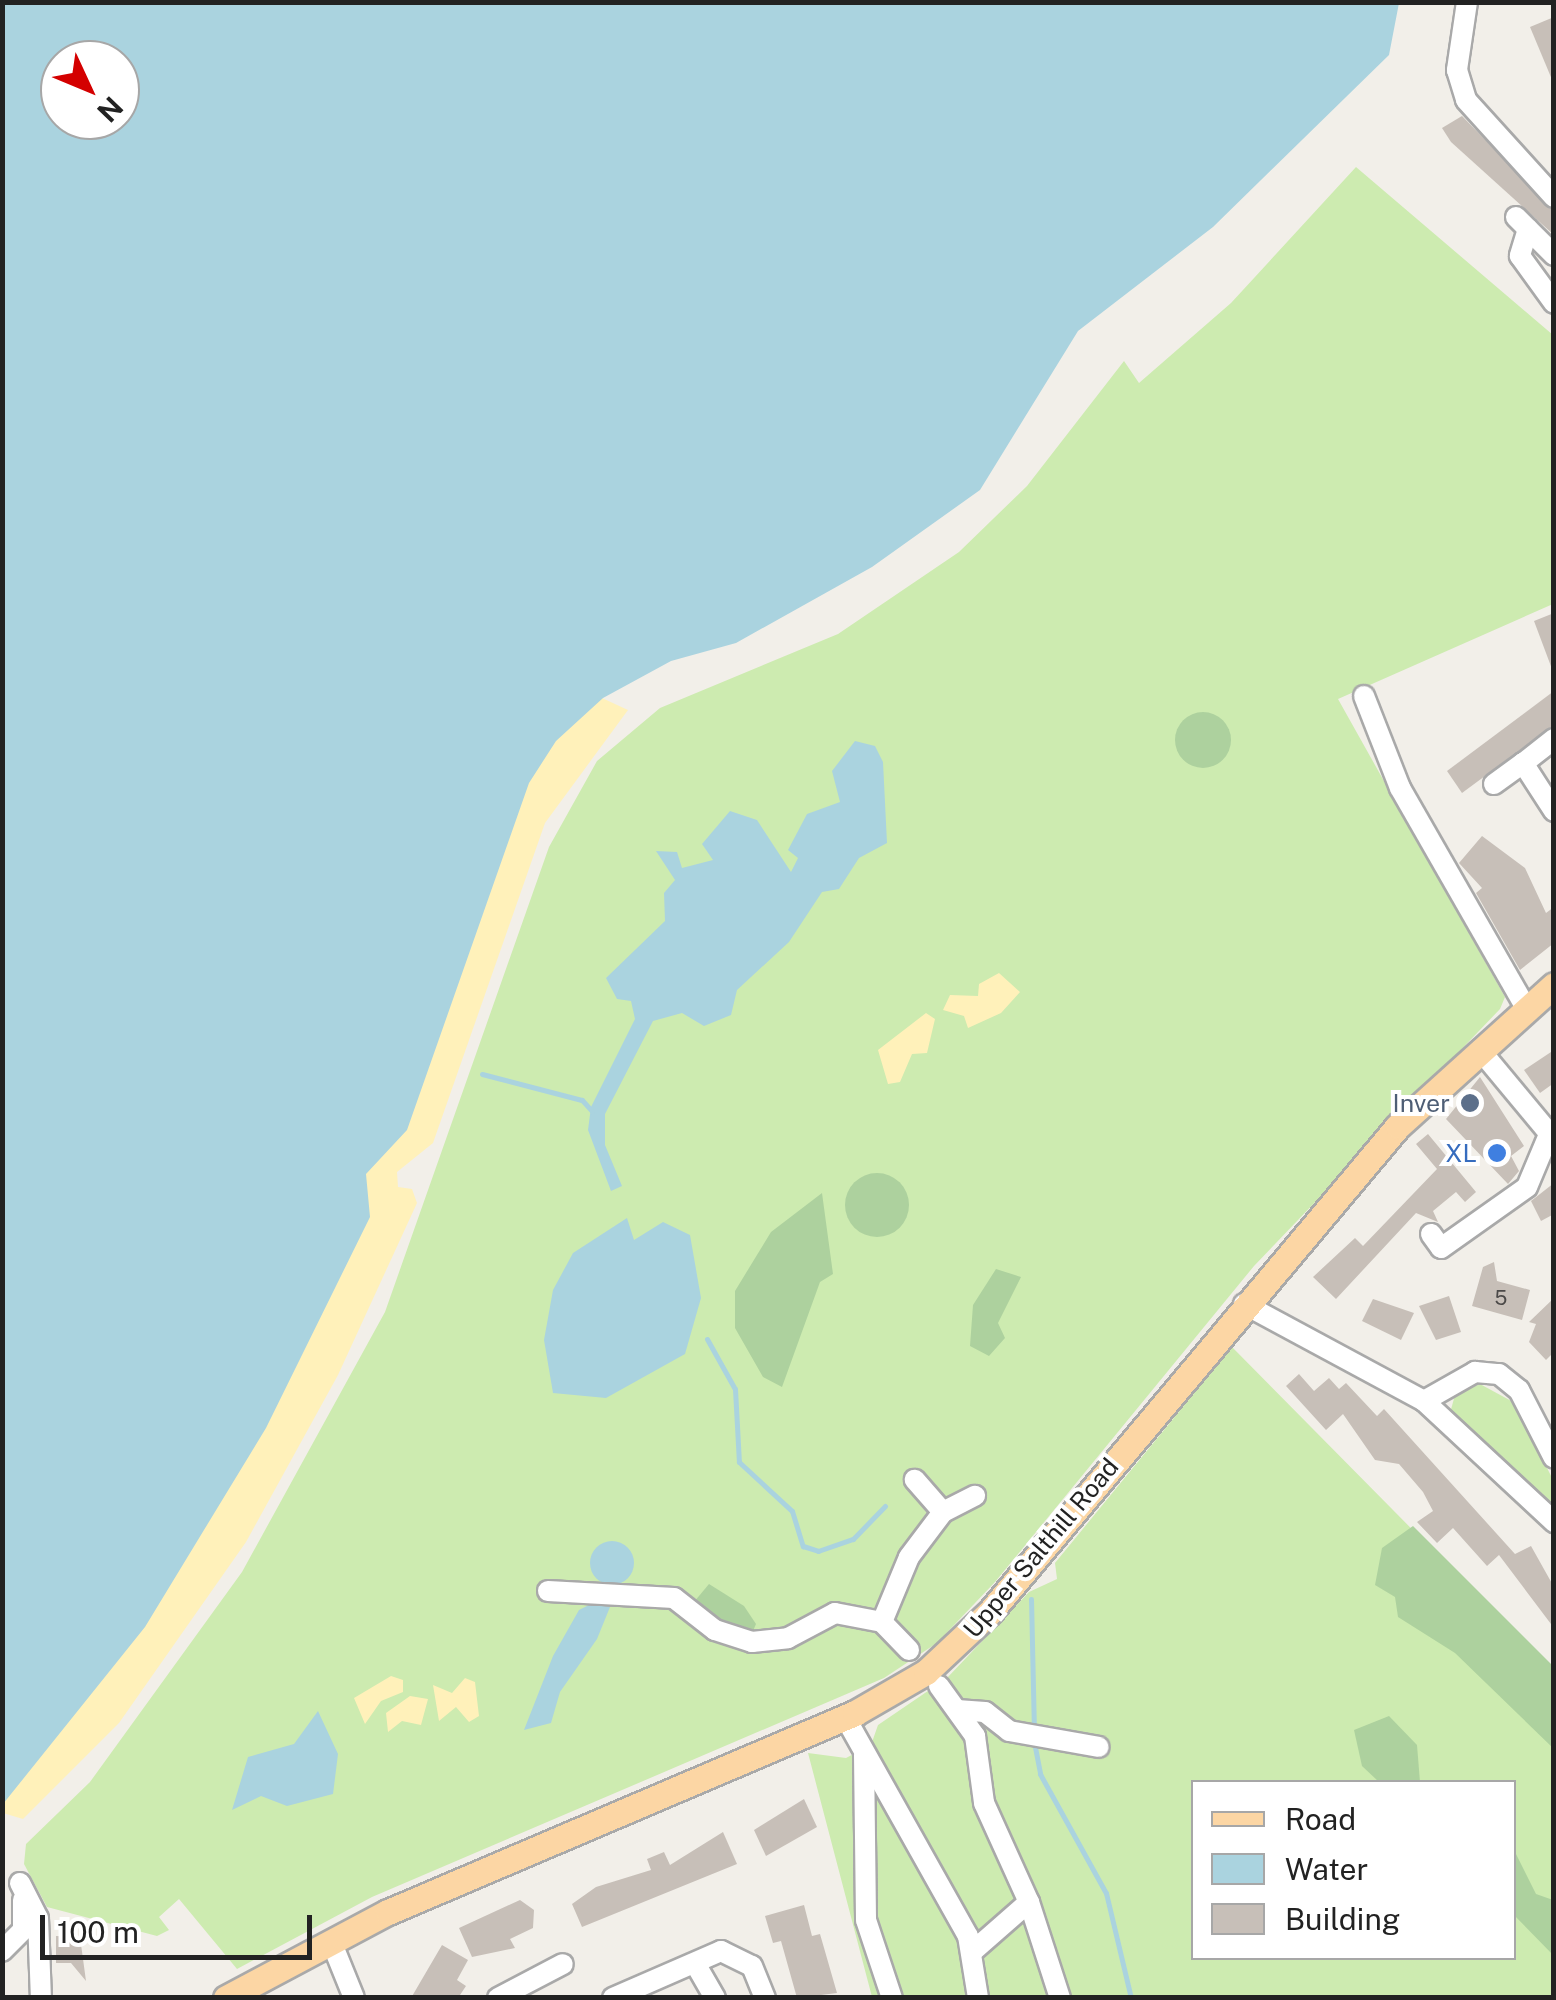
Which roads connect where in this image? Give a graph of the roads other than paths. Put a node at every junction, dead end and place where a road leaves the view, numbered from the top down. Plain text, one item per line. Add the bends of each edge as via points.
1 (1467, 2) edge
2 (1554, 198) edge
3 (1554, 255) edge
4 (1554, 302) edge
5 (1364, 696) dead end
6 (1554, 738) edge
7 (1523, 763) junction
8 (1494, 784) dead end
9 (1554, 810) edge
10 (1554, 985) edge
11 (1526, 1008) junction
12 (1480, 1050) junction
13 (1551, 1138) edge
14 (1431, 1234) dead end
15 (1244, 1304) junction
16 (1424, 1401) junction
17 (1554, 1458) edge
18 (915, 1480) dead end
19 (976, 1496) dead end
20 (944, 1512) junction
21 (1554, 1522) edge
22 (548, 1591) dead end
23 (882, 1622) junction
24 (908, 1650) dead end
25 (939, 1686) dead end
26 (958, 1710) junction
27 (845, 1717) junction
28 (995, 1723) junction
29 (978, 1742) junction
30 (1098, 1747) dead end
31 (864, 1755) junction
32 (1028, 1902) junction
33 (331, 1942) junction
34 (2, 1951) edge
35 (973, 1951) junction
36 (563, 1964) dead end
37 (696, 1966) junction
38 (508, 1995) edge
39 (41, 1998) edge
40 (226, 1998) edge
41 (354, 1998) edge
42 (613, 1998) edge
43 (715, 1998) edge
44 (764, 1998) edge
45 (892, 1998) edge
46 (978, 1998) edge
47 (1060, 1998) edge

1 - 2 street via 1457,70 1466,100
3 - 4 street via 1522,223 1520,256
5 - 11 street via 1400,788
6 - 7 street
7 - 8 street
7 - 9 street
10 - 11 main road, Upper Salthill Road
11 - 12 main road, Upper Salthill Road
12 - 13 street
12 - 15 main road, Upper Salthill Road via 1398,1126
13 - 14 street via 1527,1187 1442,1248
15 - 16 street
15 - 27 main road, Upper Salthill Road via 960,1644
16 - 17 street via 1475,1372 1498,1374 1519,1390
16 - 21 street
18 - 20 street
19 - 20 street
20 - 23 street via 909,1557
22 - 23 street via 674,1598 715,1630 752,1642 788,1638 835,1614
23 - 24 street
25 - 26 street
26 - 28 street via 985,1712
26 - 29 street
27 - 31 street
27 - 33 main road, Upper Salthill Road
28 - 29 street
28 - 30 street
29 - 32 street via 984,1803
31 - 35 street
31 - 45 street via 866,1920
32 - 35 street
32 - 47 street
33 - 40 main road, Upper Salthill Road
33 - 41 street
34 - 39 street via 26,1922 20,1883 38,1918
35 - 46 street
36 - 38 street
37 - 42 street
37 - 43 street
37 - 44 street via 732,1952 752,1966

